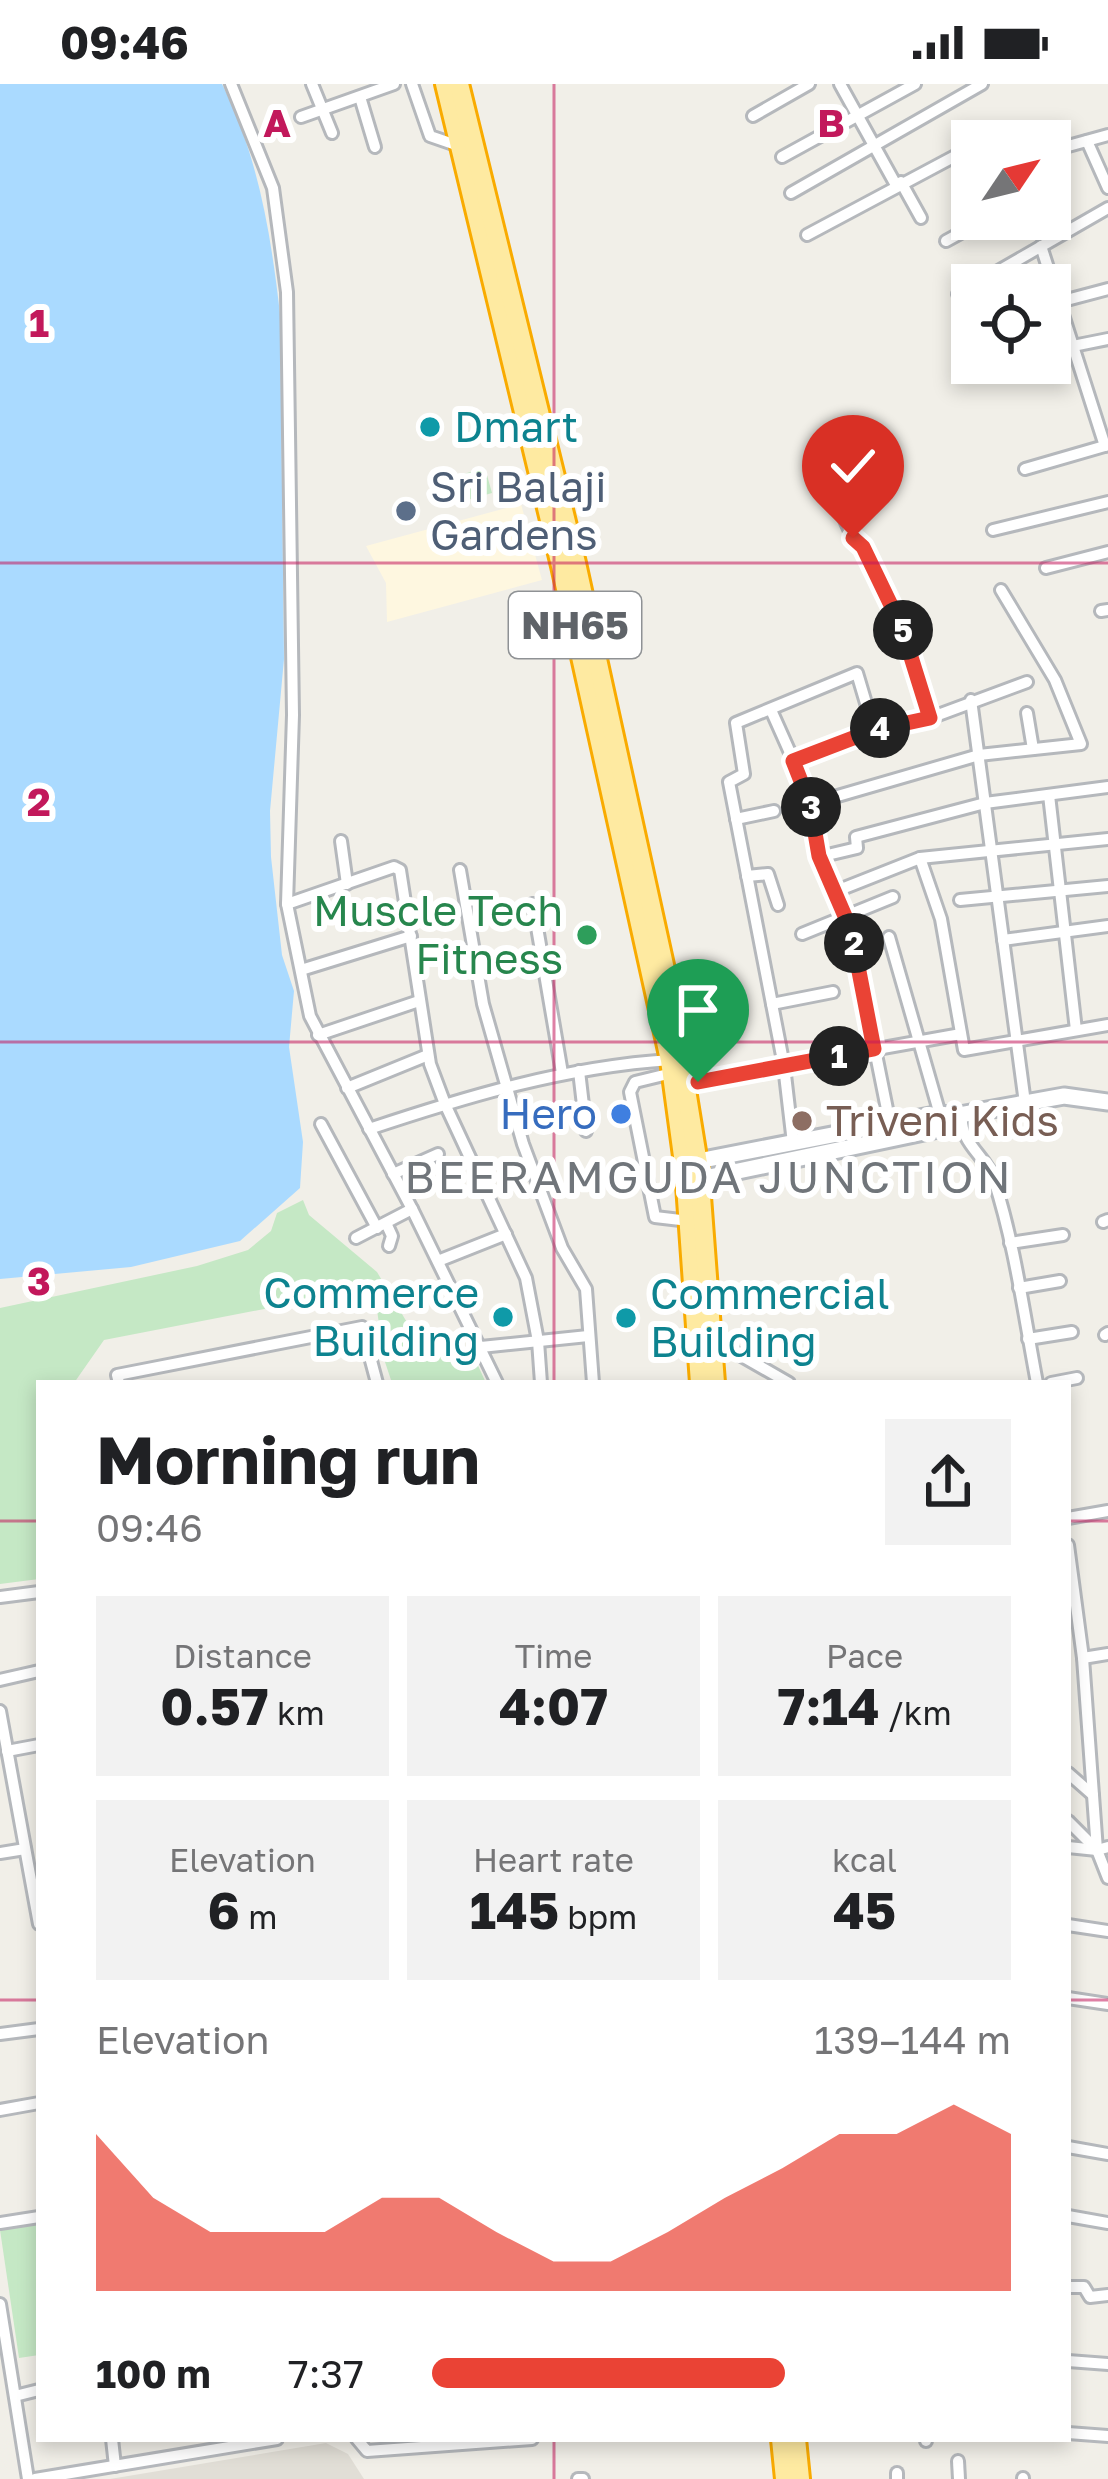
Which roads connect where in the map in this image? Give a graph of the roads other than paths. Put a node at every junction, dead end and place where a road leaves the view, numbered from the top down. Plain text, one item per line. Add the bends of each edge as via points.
1 (231, 84) edge
2 (312, 84) edge
3 (394, 84) edge
4 (412, 84) edge
5 (445, 84) edge
6 (459, 84) edge
7 (809, 84) edge
8 (840, 84) edge
9 (915, 84) edge
10 (982, 84) edge
11 (360, 97) junction
12 (323, 110) junction
13 (859, 115) junction
14 (753, 116) dead end
15 (301, 117) dead end
16 (332, 133) dead end
17 (1108, 135) edge
18 (1087, 140) junction
19 (1071, 145) edge
20 (460, 146) junction
21 (375, 147) dead end
22 (876, 147) junction
23 (951, 156) edge
24 (782, 157) dead end
25 (898, 183) junction
26 (1108, 188) edge
27 (791, 193) dead end
28 (1108, 208) edge
29 (921, 218) dead end
30 (807, 235) dead end
31 (951, 238) edge
32 (946, 241) dead end
33 (1041, 246) junction
34 (1010, 264) edge
35 (1047, 264) edge
36 (1108, 289) edge
37 (1071, 299) edge
38 (1108, 339) edge
39 (1071, 340) edge
40 (1073, 346) junction
41 (1106, 446) edge
42 (1025, 469) dead end
43 (823, 470) dead end
44 (1108, 502) edge
45 (993, 530) dead end
46 (1108, 552) edge
47 (1046, 568) dead end
48 (1001, 590) dead end
49 (1027, 682) dead end
50 (971, 700) junction
51 (771, 710) junction
52 (1027, 713) dead end
53 (930, 718) junction
54 (874, 730) junction
55 (1034, 749) junction
56 (979, 755) junction
57 (793, 761) junction
58 (1108, 788) edge
59 (1049, 795) junction
60 (985, 802) junction
61 (810, 804) junction
62 (774, 811) dead end
63 (736, 819) junction
64 (1108, 839) edge
65 (341, 841) dead end
66 (1055, 844) junction
67 (991, 851) junction
68 (819, 856) junction
69 (920, 858) junction
70 (460, 870) dead end
71 (747, 876) junction
72 (347, 884) junction
73 (1108, 886) edge
74 (834, 892) junction
75 (1060, 892) junction
76 (997, 896) junction
77 (893, 897) dead end
78 (960, 901) dead end
79 (287, 904) junction
80 (533, 904) dead end
81 (778, 905) dead end
82 (644, 906) junction
83 (844, 915) junction
84 (1108, 926) edge
85 (1065, 932) junction
86 (802, 934) dead end
87 (411, 936) junction
88 (889, 937) dead end
89 (1003, 940) junction
90 (301, 970) junction
91 (833, 992) dead end
92 (419, 1001) junction
93 (772, 1004) junction
94 (1108, 1024) edge
95 (1076, 1030) junction
96 (961, 1034) junction
97 (318, 1035) junction
98 (1016, 1040) junction
99 (918, 1041) junction
100 (874, 1049) junction
101 (428, 1055) junction
102 (784, 1066) junction
103 (579, 1071) junction
104 (676, 1072) junction
105 (562, 1073) junction
106 (506, 1085) junction
107 (347, 1088) junction
108 (1108, 1102) edge
109 (1025, 1103) junction
110 (445, 1104) junction
111 (950, 1118) junction
112 (321, 1124) dead end
113 (890, 1124) junction
114 (369, 1129) junction
115 (586, 1131) dead end
116 (794, 1143) junction
117 (438, 1154) dead end
118 (699, 1170) junction
119 (393, 1174) junction
120 (412, 1209) junction
121 (689, 1221) junction
122 (381, 1225) junction
123 (506, 1234) junction
124 (1063, 1235) dead end
125 (356, 1238) dead end
126 (1010, 1243) junction
127 (389, 1246) dead end
128 (438, 1261) junction
129 (1060, 1281) dead end
130 (1018, 1288) junction
131 (1072, 1332) dead end
132 (588, 1336) junction
133 (712, 1339) junction
134 (1028, 1339) junction
135 (538, 1341) junction
136 (481, 1347) junction
137 (1077, 1378) dead end
138 (117, 1380) edge
139 (375, 1380) edge
140 (496, 1380) edge
141 (541, 1380) edge
142 (593, 1380) edge
143 (700, 1380) edge
144 (715, 1380) edge
145 (784, 1380) edge
146 (1035, 1380) edge
147 (1067, 1380) edge
148 (1108, 1511) edge
149 (1071, 1517) edge
150 (1071, 1568) edge
151 (36, 1592) edge
152 (0, 1597) edge
153 (1108, 1654) edge
154 (1084, 1665) junction
155 (1071, 1671) edge
156 (36, 1672) edge
157 (0, 1680) edge
158 (0, 1711) edge
159 (36, 1745) edge
160 (8, 1751) junction
161 (1071, 1776) edge
162 (1093, 1795) junction
163 (1071, 1823) edge
164 (1071, 1847) edge
165 (1102, 1848) edge
166 (25, 1850) junction
167 (0, 1853) edge
168 (1108, 1878) edge
169 (36, 1908) edge
170 (1071, 1925) edge
171 (1108, 1931) edge
172 (1071, 1998) edge
173 (1108, 2004) edge
174 (36, 2029) edge
175 (0, 2034) edge
176 (36, 2104) edge
177 (0, 2110) edge
178 (1108, 2136) edge
179 (1071, 2148) edge
180 (1106, 2154) edge
181 (36, 2217) edge
182 (1071, 2217) edge
183 (0, 2223) edge
184 (1108, 2223) edge
185 (1071, 2288) edge
186 (1108, 2295) edge
187 (0, 2304) edge
188 (1071, 2361) edge
189 (1108, 2364) edge
190 (36, 2391) edge
191 (16, 2400) junction
192 (0, 2408) edge
193 (1071, 2433) edge
194 (1108, 2436) edge
195 (112, 2442) edge
196 (259, 2442) edge
197 (360, 2442) edge
198 (467, 2442) edge
199 (781, 2442) edge
200 (796, 2442) edge
201 (958, 2461) dead end
202 (115, 2466) junction
203 (32, 2479) edge
204 (785, 2479) edge
205 (800, 2479) edge
206 (959, 2479) edge

1 - 79 street via 273,188 287,292
2 - 12 street
3 - 11 street
4 - 20 street via 430,136
5 - 20 highway, NH65
6 - 82 highway, NH65 via 575,563
7 - 14 street
8 - 13 street
9 - 13 street
10 - 22 street
11 - 12 street
11 - 21 street
12 - 15 street
12 - 16 street
13 - 22 street
13 - 24 street
17 - 18 street
18 - 19 street
18 - 26 street
20 - 82 highway, NH65
22 - 25 street
22 - 27 street
23 - 25 street
25 - 29 street
25 - 30 street
28 - 33 street
31 - 32 street
33 - 34 street
33 - 35 street
36 - 37 street
38 - 40 street
39 - 40 street
40 - 41 street
41 - 42 street
43 - 53 street via 902,628
44 - 45 street
46 - 47 street
48 - 55 street via 1055,680 1081,744
49 - 50 street
50 - 53 street
50 - 56 street
51 - 54 street via 856,673
51 - 57 street
51 - 63 street via 736,722 744,774 729,782
52 - 55 street
53 - 54 street
54 - 57 street
55 - 56 street
56 - 60 street
56 - 61 street
57 - 61 street
58 - 59 street
59 - 60 street
59 - 66 street
60 - 67 street
60 - 68 street via 856,837 856,848
61 - 68 street
62 - 63 street
63 - 71 street
64 - 66 street
65 - 72 street
66 - 67 street
66 - 75 street
67 - 69 street
67 - 76 street
68 - 74 street
69 - 74 street
69 - 96 street via 941,919
70 - 106 street
71 - 81 street via 768,874
71 - 93 street
72 - 79 street
72 - 87 street via 398,867
73 - 75 street
74 - 83 street
75 - 76 street
75 - 85 street
76 - 78 street
76 - 89 street
77 - 83 street
79 - 90 street
80 - 105 street
82 - 104 highway, NH65
82 - 104 highway, NH65
83 - 86 street
83 - 100 street
84 - 85 street
85 - 89 street
85 - 95 street
87 - 90 street
87 - 92 street
88 - 99 street
89 - 98 street
90 - 97 street
91 - 93 street
92 - 97 street
92 - 101 street
93 - 102 street
94 - 95 street
95 - 98 street
96 - 98 street via 964,1050
96 - 99 street
97 - 107 street
98 - 109 street
99 - 100 street
99 - 111 street
100 - 102 street
100 - 113 street
101 - 107 street
101 - 110 street
102 - 104 street
102 - 116 street
103 - 104 street
103 - 105 street
103 - 115 street
104 - 118 highway, NH65
104 - 121 highway, NH65
104 - 121 street via 635,1082 630,1092 655,1217
105 - 106 street
106 - 110 street
106 - 132 street via 562,1248 586,1289
107 - 114 street
108 - 109 main road via 1064,1096
109 - 111 main road
110 - 114 street
110 - 123 street
111 - 113 main road
111 - 118 main road
111 - 126 street via 992,1173
112 - 122 street
113 - 116 main road
114 - 119 street
116 - 118 main road
117 - 119 street
118 - 133 highway, NH65
119 - 120 street
120 - 122 street
120 - 128 street
121 - 143 highway, NH65
122 - 125 street
122 - 127 street via 392,1236
123 - 128 street
123 - 135 street via 526,1278
124 - 126 street
126 - 130 street
128 - 136 street
129 - 130 street
130 - 134 street
131 - 134 street
132 - 135 street
132 - 142 street
133 - 144 highway, NH65
133 - 145 street
134 - 146 street
135 - 136 street
135 - 141 street
136 - 140 street
137 - 147 street
138 - 139 street via 362,1328
148 - 149 street
150 - 154 street
151 - 152 street
153 - 154 street
154 - 155 street
154 - 162 street
156 - 157 street
158 - 160 street
159 - 160 street
160 - 166 street
161 - 162 street
162 - 165 street
163 - 165 street
164 - 165 street
165 - 168 street
166 - 167 street
166 - 169 street
170 - 171 street
172 - 173 street
174 - 175 street
176 - 177 street
178 - 180 street
179 - 180 street
181 - 183 street
182 - 184 street
185 - 186 street
187 - 191 street
188 - 189 street
190 - 191 street
191 - 192 street
191 - 203 street
193 - 194 street
195 - 202 street
196 - 202 street
197 - 198 street via 367,2451
199 - 204 highway
200 - 205 highway
201 - 206 street
202 - 203 street

